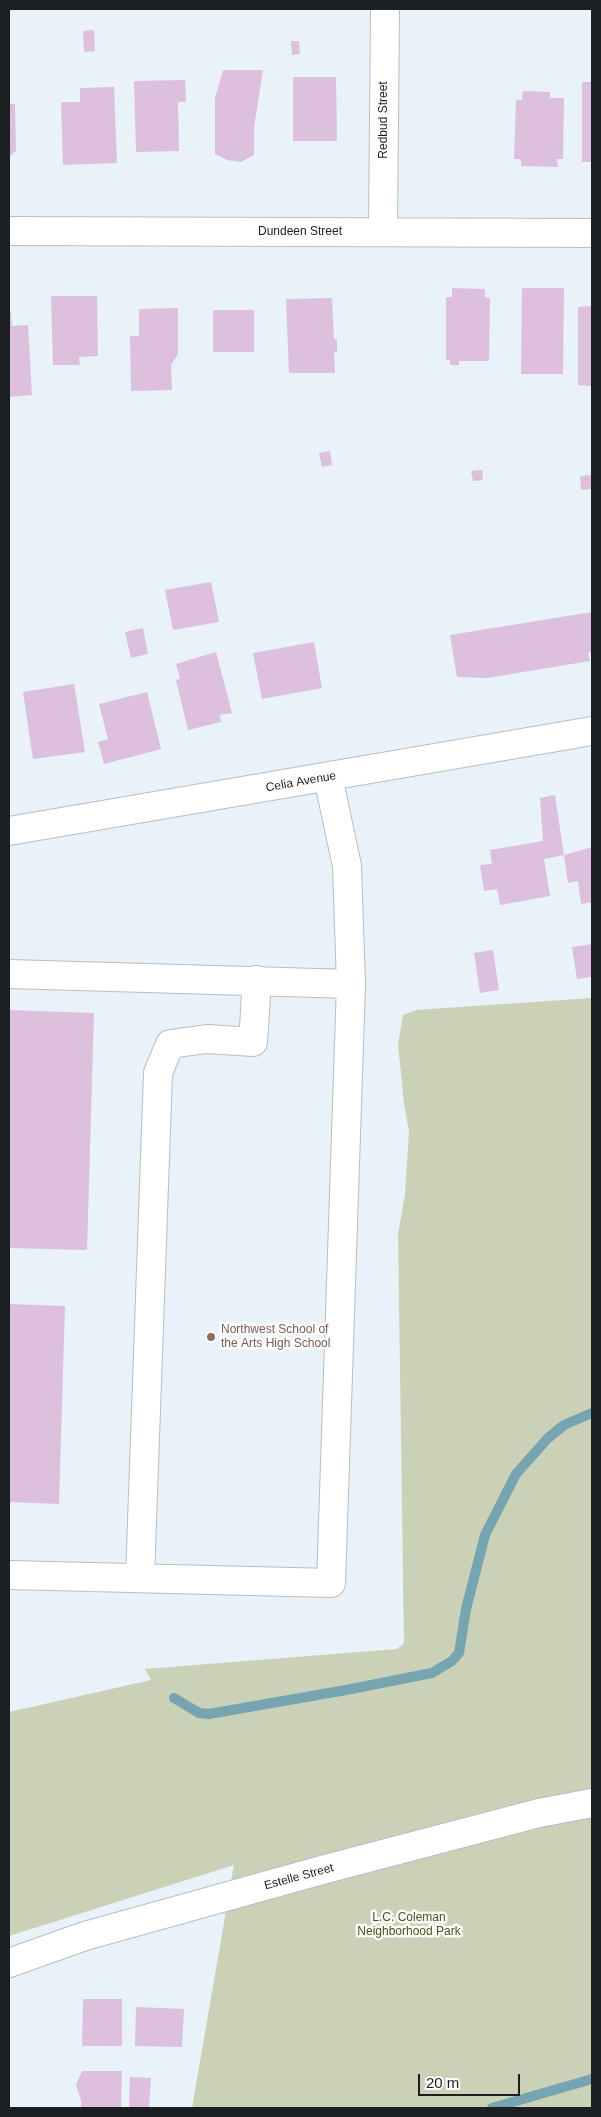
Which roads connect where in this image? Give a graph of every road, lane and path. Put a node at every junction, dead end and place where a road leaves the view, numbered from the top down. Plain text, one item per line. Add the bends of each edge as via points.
1 (385, 9) edge
2 (9, 231) edge
3 (383, 232) junction
4 (592, 233) edge
5 (592, 732) edge
6 (328, 777) junction
7 (9, 831) edge
8 (9, 974) edge
9 (257, 980) junction
10 (351, 984) junction
11 (9, 1575) edge
12 (140, 1578) junction
13 (592, 1803) edge
14 (9, 1963) edge

1 - 3 street, Redbud Street
2 - 3 street, Dundeen Street
3 - 4 street, Dundeen Street
5 - 6 street, Celia Avenue
6 - 7 street, Celia Avenue
6 - 10 street via 347,866
8 - 9 street
9 - 10 street
9 - 12 street via 252,1042 207,1039 170,1044 158,1073
10 - 12 street via 331,1583
11 - 12 street
13 - 14 street, Estelle Street via 539,1813 322,1870 85,1936

